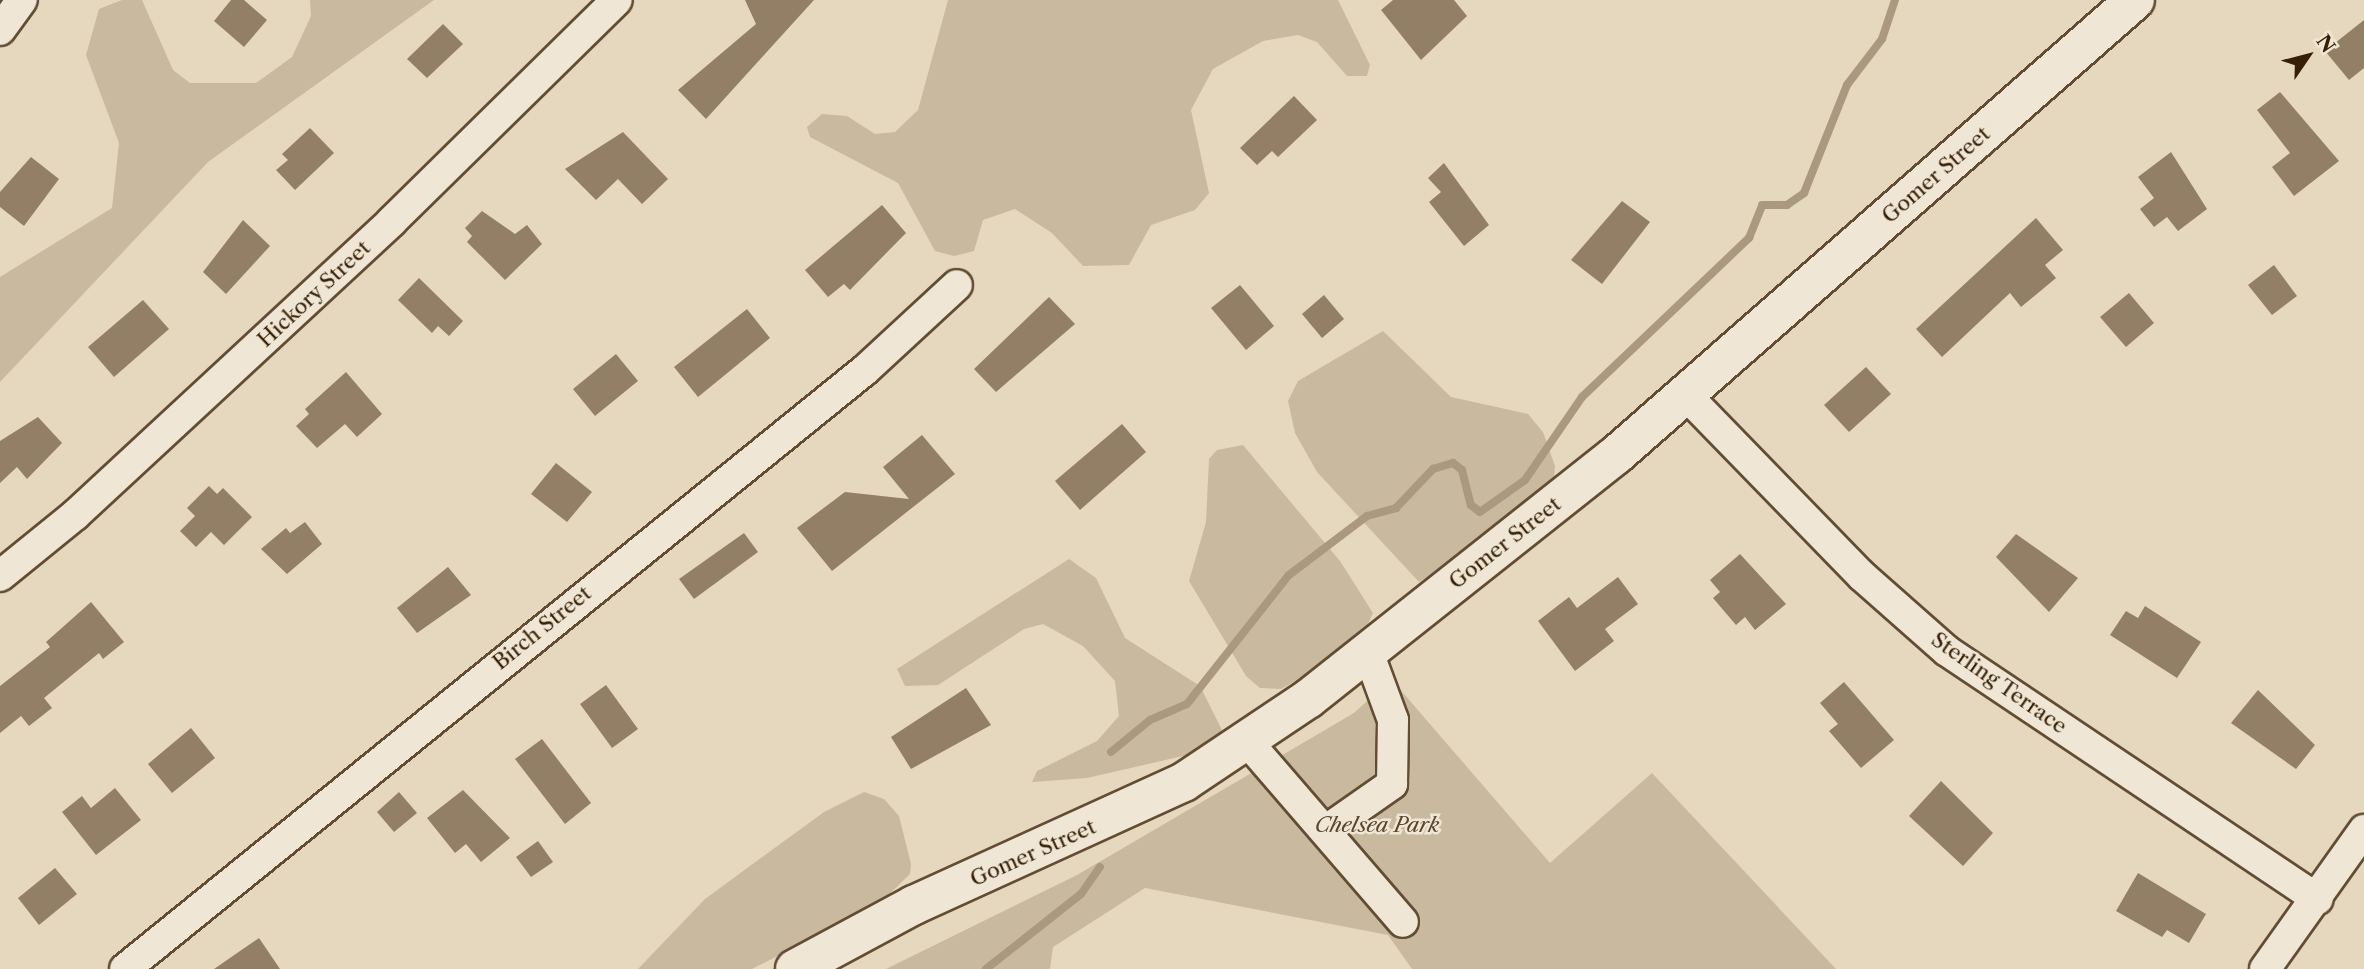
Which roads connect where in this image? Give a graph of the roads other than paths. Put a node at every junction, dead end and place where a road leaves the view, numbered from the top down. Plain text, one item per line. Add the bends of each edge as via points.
1 (22, 0) edge
2 (617, 0) edge
3 (2136, 0) edge
4 (0, 30) edge
5 (957, 285) dead end
6 (1685, 394) junction
7 (0, 576) edge
8 (1367, 652) junction
9 (1246, 740) junction
10 (2364, 830) edge
11 (1325, 831) junction
12 (2318, 899) junction
13 (1403, 922) dead end
14 (125, 969) edge
15 (795, 969) edge
16 (2265, 969) edge

1 - 4 street
2 - 7 street, Hickory Street via 392,220 75,515
3 - 6 street, Gomer Street
5 - 14 street, Birch Street via 866,370
6 - 8 street, Gomer Street
6 - 12 street, Sterling Terrace via 1862,576 1947,651
8 - 9 street, Gomer Street
8 - 11 street via 1393,720 1392,783
9 - 11 street
9 - 15 street, Gomer Street via 1184,782 914,905
10 - 12 street
11 - 13 street
12 - 16 street

